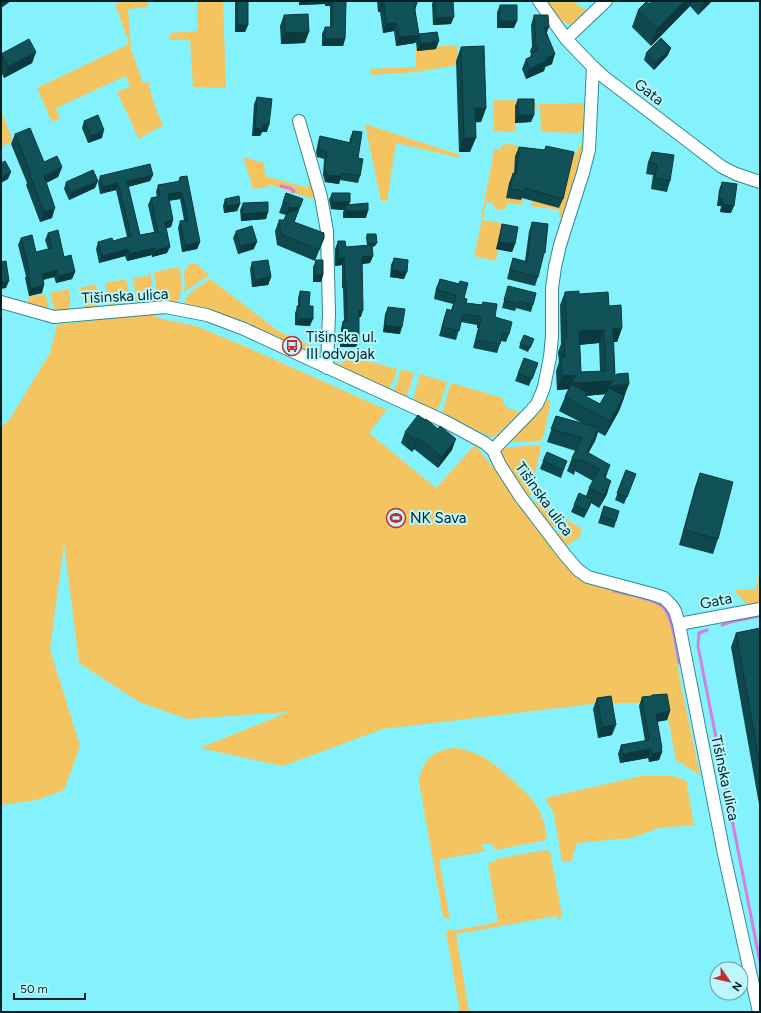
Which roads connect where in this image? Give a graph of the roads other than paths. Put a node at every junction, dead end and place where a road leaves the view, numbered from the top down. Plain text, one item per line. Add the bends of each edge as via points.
1 (539, 1) edge
2 (606, 1) edge
3 (566, 39) junction
4 (593, 67) junction
5 (299, 121) dead end
6 (760, 182) edge
7 (1, 302) edge
8 (327, 368) junction
9 (493, 450) junction
10 (760, 609) edge
11 (679, 624) junction
12 (758, 1012) edge

1 - 3 street, Gata
2 - 3 street
3 - 4 street, Gata
4 - 6 street, Gata via 722,167
4 - 9 street via 589,150 555,267 550,357 542,396
5 - 8 street via 321,197 327,231
7 - 8 street, Tišinska ulica via 54,317 166,307 206,315 244,329
8 - 9 street, Tišinska ulica via 444,421 485,442
9 - 11 street, Tišinska ulica via 520,496 578,570 588,577 664,598 676,611
10 - 11 street, Gata
11 - 12 street, Tišinska ulica

